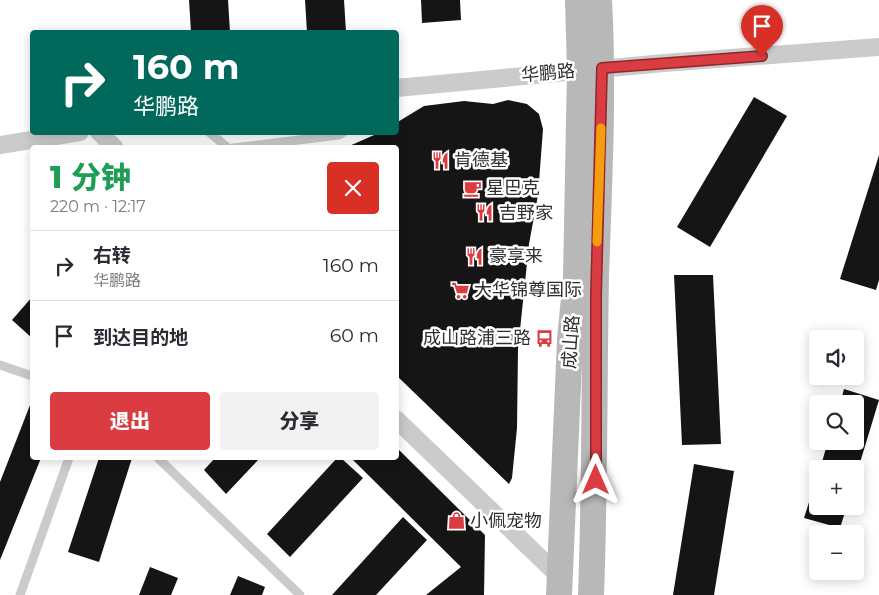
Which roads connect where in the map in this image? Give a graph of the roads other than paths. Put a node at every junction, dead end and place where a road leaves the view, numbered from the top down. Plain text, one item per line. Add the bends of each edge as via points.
1 (578, 0) edge
2 (598, 0) edge
3 (879, 47) edge
4 (591, 69) junction
5 (399, 88) edge
6 (62, 135) edge
7 (102, 135) edge
8 (213, 135) edge
9 (340, 135) edge
10 (0, 145) edge
11 (112, 145) edge
12 (224, 145) edge
13 (258, 145) edge
14 (0, 365) edge
15 (30, 375) edge
16 (399, 423) edge
17 (68, 460) edge
18 (160, 460) edge
19 (559, 586) edge
20 (20, 595) edge
21 (300, 595) edge
22 (591, 595) edge

1 - 4 main road, 成山路
2 - 4 main road, 成山路
3 - 4 street, 华鹏路
4 - 5 street, 华鹏路
4 - 19 main road, 成山路 via 570,339
4 - 22 main road, 成山路 via 596,480
6 - 10 street
7 - 11 street
8 - 12 lane
9 - 13 lane
14 - 15 lane
16 - 19 street
17 - 20 lane
18 - 21 lane

